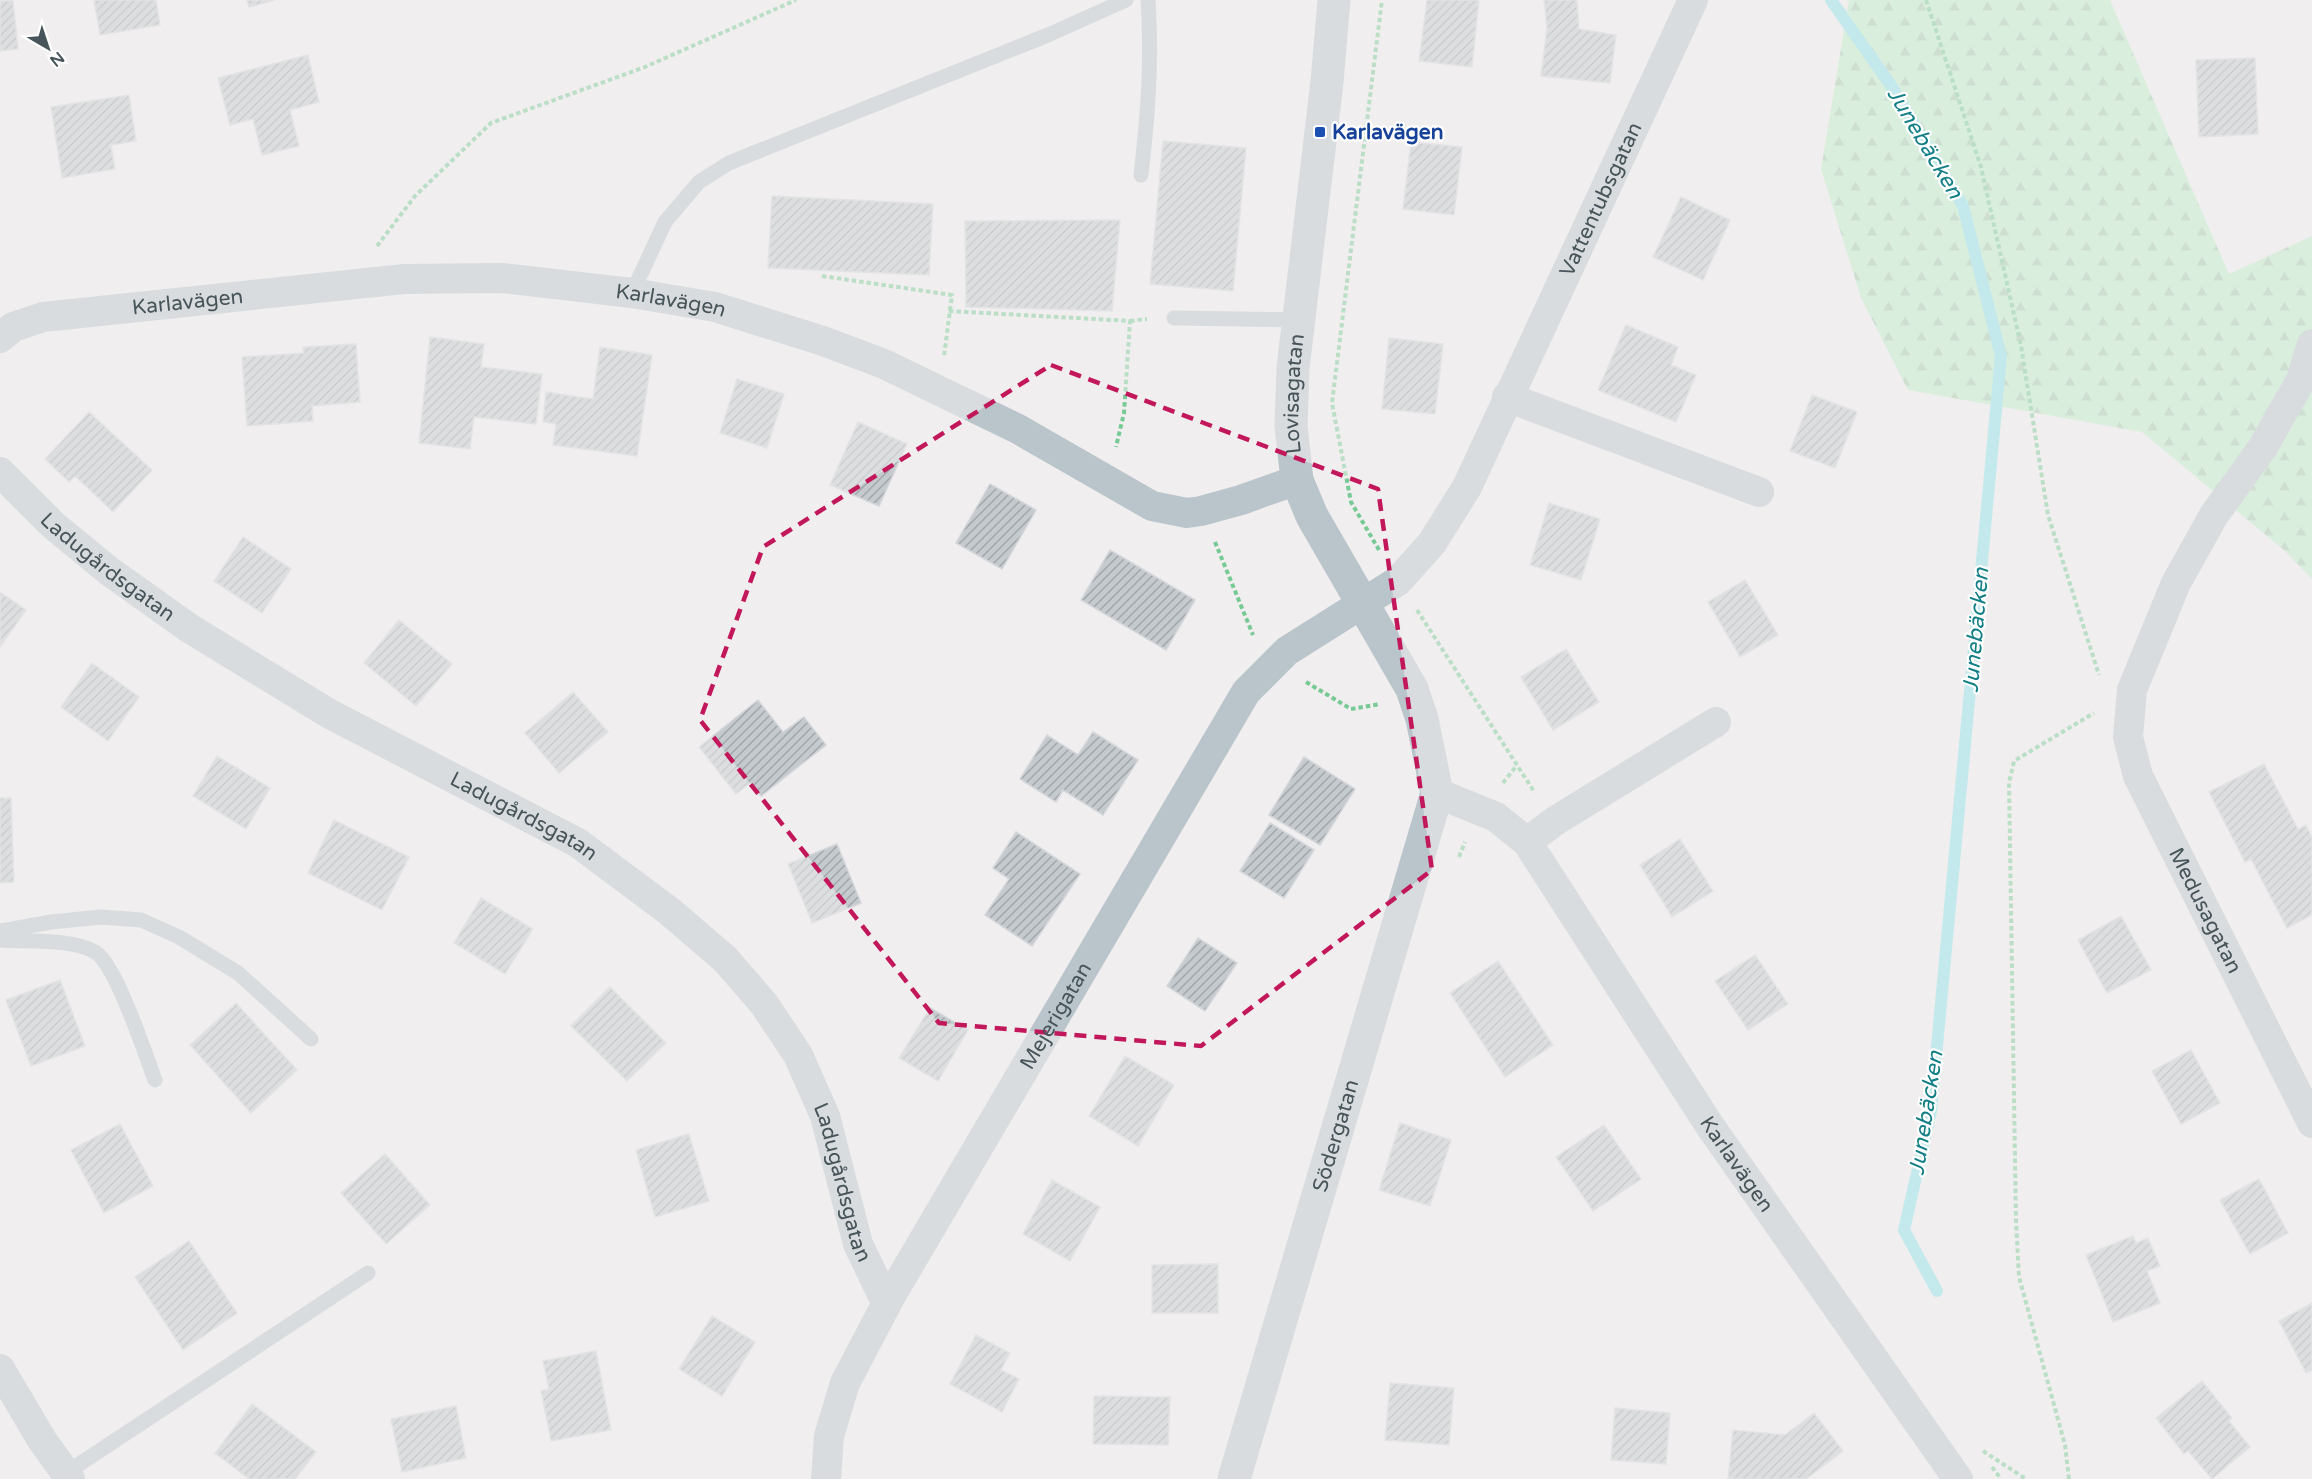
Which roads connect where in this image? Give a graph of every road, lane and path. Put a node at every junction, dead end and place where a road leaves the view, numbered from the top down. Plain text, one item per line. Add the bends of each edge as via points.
1 (796, 0) edge
2 (1126, 0) edge
3 (1148, 0) edge
4 (1334, 0) edge
5 (1382, 0) edge
6 (1693, 0) edge
7 (1926, 0) edge
8 (1142, 175) dead end
9 (822, 276) dead end
10 (347, 285) junction
11 (632, 293) junction
12 (950, 311) junction
13 (1174, 318) dead end
14 (1298, 320) junction
15 (0, 338) edge
16 (2312, 344) edge
17 (939, 389) junction
18 (1507, 397) junction
19 (0, 472) edge
20 (1297, 480) junction
21 (1107, 481) junction
22 (1759, 492) dead end
23 (1398, 581) junction
24 (1363, 604) junction
25 (2101, 683) dead end
26 (2098, 711) dead end
27 (1716, 722) dead end
28 (1437, 793) junction
29 (1555, 821) junction
30 (1527, 842) junction
31 (0, 932) edge
32 (0, 940) edge
33 (311, 1039) dead end
34 (155, 1080) dead end
35 (2312, 1123) edge
36 (368, 1273) dead end
37 (889, 1299) junction
38 (0, 1369) edge
39 (68, 1476) edge
40 (826, 1479) edge
41 (1234, 1479) edge
42 (1958, 1479) edge
43 (2001, 1479) edge
44 (2026, 1479) edge
45 (2069, 1479) edge

1 - 10 path via 645,67 491,123 415,196
2 - 11 lane via 729,163 699,182 665,222
3 - 8 lane via 1151,47
4 - 14 street, Lovisagatan
5 - 23 path via 1332,403 1351,502
6 - 18 street, Vattentubsgatan
7 - 25 path via 1981,167 2021,345 2048,515
9 - 12 path via 952,295
10 - 11 street, Karlavägen via 405,279 502,278
10 - 15 street, Karlavägen via 43,317 13,327
11 - 17 street, Karlavägen via 716,307 833,345
12 - 17 path
12 - 21 path via 1130,321 1124,413
13 - 14 lane
14 - 20 street, Lovisagatan via 1291,426
16 - 35 street, Medusagatan via 2301,380 2268,437 2214,515 2176,583 2132,690 2128,737 2138,776
17 - 21 street, Karlavägen
18 - 22 street
18 - 23 street, Vattentubsgatan via 1467,487 1432,543
19 - 37 street, Ladugårdsgatan via 53,525 109,572 189,628 328,713 578,843 725,959 764,1004 798,1055 825,1116 858,1245 881,1292
20 - 21 street, Karlavägen via 1218,508 1187,513 1152,506
20 - 24 street, Lovisagatan via 1312,516
23 - 24 street, Vattentubsgatan
23 - 29 path
24 - 28 street, Lovisagatan via 1412,689
24 - 37 street, Mejerigatan via 1287,651 1246,692
26 - 45 path via 2014,761 2009,783 2019,1277 2065,1445
27 - 29 street
28 - 30 street, Karlavägen via 1496,818
28 - 41 street, Södergatan
29 - 30 street
30 - 42 street, Karlavägen via 1710,1126
31 - 33 lane via 101,917 141,920 238,973
32 - 34 lane via 68,944 96,952 114,976
36 - 39 lane
37 - 40 street, Mejerigatan via 846,1383 829,1436
38 - 39 street
43 - 44 path via 1980,1449

